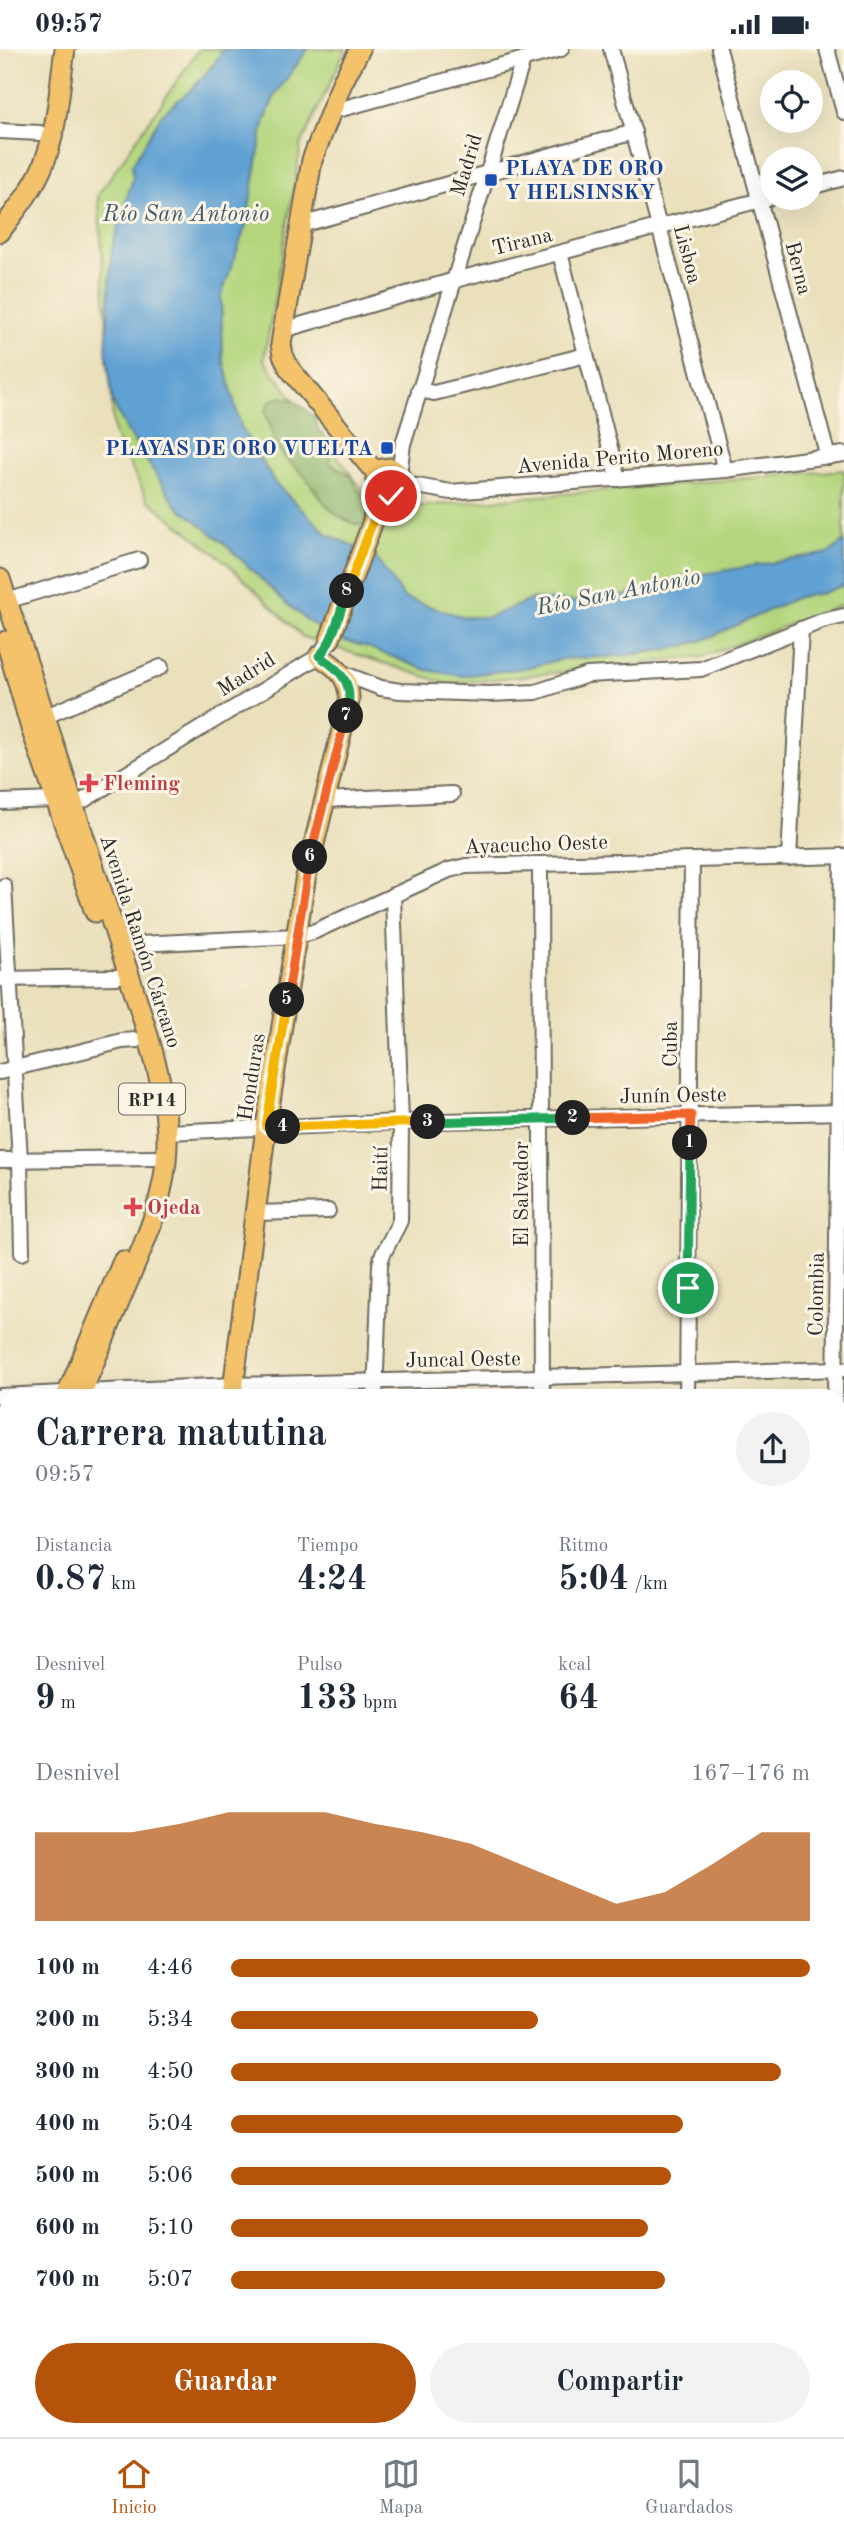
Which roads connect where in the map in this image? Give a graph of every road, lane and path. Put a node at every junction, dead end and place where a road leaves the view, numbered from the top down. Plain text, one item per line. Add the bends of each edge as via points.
1 (52, 49) edge
2 (65, 49) edge
3 (360, 49) edge
4 (561, 49) edge
5 (611, 49) edge
6 (719, 49) edge
7 (827, 49) edge
8 (523, 60) junction
9 (330, 112) junction
10 (844, 112) edge
11 (0, 131) edge
12 (40, 132) junction
13 (634, 132) junction
14 (487, 173) junction
15 (844, 178) edge
16 (760, 180) edge
17 (823, 184) edge
18 (760, 201) edge
19 (769, 210) edge
20 (0, 213) edge
21 (301, 225) junction
22 (659, 227) junction
23 (0, 232) edge
24 (560, 253) junction
25 (455, 280) junction
26 (283, 330) junction
27 (586, 355) junction
28 (419, 390) junction
29 (844, 454) edge
30 (828, 457) junction
31 (725, 470) junction
32 (389, 479) junction
33 (618, 479) junction
34 (139, 560) dead end
35 (0, 579) edge
36 (7, 601) junction
37 (844, 616) edge
38 (0, 620) edge
39 (801, 629) junction
40 (330, 639) joint
41 (319, 656) junction
42 (160, 667) dead end
43 (342, 673) junction
44 (38, 722) junction
45 (452, 794) dead end
46 (324, 800) junction
47 (0, 802) edge
48 (64, 802) junction
49 (843, 856) edge
50 (789, 858) junction
51 (692, 860) junction
52 (540, 865) junction
53 (4, 886) dead end
54 (393, 895) junction
55 (297, 936) junction
56 (118, 945) junction
57 (117, 977) junction
58 (5, 978) edge
59 (137, 1040) junction
60 (15, 1068) junction
61 (0, 1072) edge
62 (842, 1112) edge
63 (691, 1115) junction
64 (542, 1119) junction
65 (401, 1122) junction
66 (266, 1127) junction
67 (167, 1132) junction
68 (155, 1158) junction
69 (0, 1160) edge
70 (20, 1160) junction
71 (328, 1211) dead end
72 (255, 1213) junction
73 (22, 1253) dead end
74 (840, 1370) edge
75 (687, 1375) junction
76 (542, 1378) junction
77 (77, 1389) edge
78 (79, 1389) edge
79 (233, 1389) edge
80 (375, 1389) edge
81 (542, 1389) edge
82 (687, 1389) edge
83 (836, 1389) edge

1 - 12 main road
2 - 23 main road via 46,156 26,196
3 - 9 main road
4 - 8 street
5 - 13 street, Lisboa
6 - 16 street, Berna
7 - 10 street
8 - 9 street
8 - 14 street, Madrid
9 - 21 main road via 312,160
11 - 12 street
12 - 20 main road via 23,177
13 - 14 street
13 - 22 street, Lisboa
14 - 21 street
14 - 25 street, Madrid
15 - 17 street
18 - 22 street, Tirana
19 - 30 street, Berna
21 - 26 main road
22 - 24 street, Tirana
22 - 31 street, Lisboa
24 - 25 street, Tirana
24 - 27 street
25 - 26 street, Tirana
25 - 28 street, Madrid
26 - 32 main road via 282,350 289,368 361,455
27 - 28 street via 434,393
27 - 33 street
28 - 32 street, Madrid
29 - 30 street, Avenida Perito Moreno
30 - 31 street, Avenida Perito Moreno
31 - 33 street, Avenida Perito Moreno
32 - 33 street, Avenida Perito Moreno via 445,492
32 - 40 main road, Madrid
34 - 36 street
35 - 36 main road, Avenida Ramón Cárcano / RP14
36 - 44 main road, Avenida Ramón Cárcano / RP14
37 - 39 street
38 - 44 main road, Avenida Ramón Cárcano / RP14
39 - 43 street via 701,669 587,675 536,692 400,691
39 - 50 street
40 - 41 street, Madrid
41 - 43 main road
41 - 48 street, Madrid via 84,800
42 - 44 street
43 - 46 main road, Honduras via 349,701
44 - 48 main road, Avenida Ramón Cárcano / RP14
45 - 46 street
46 - 55 main road, Honduras
47 - 48 street
48 - 56 main road, Avenida Ramón Cárcano / RP14 via 87,848
48 - 57 main road, Avenida Ramón Cárcano / RP14
49 - 50 street, Ayacucho Oeste
49 - 62 street, Colombia
50 - 51 street, Ayacucho Oeste
51 - 52 street, Ayacucho Oeste
51 - 63 street, Cuba
52 - 54 street, Ayacucho Oeste via 466,866
52 - 64 street, El Salvador
53 - 58 street
54 - 55 street, Ayacucho Oeste
54 - 65 street, Haití
55 - 56 street, Ayacucho Oeste
55 - 66 main road, Honduras
56 - 67 main road, Avenida Ramón Cárcano / RP14 via 154,1056
57 - 58 street
57 - 59 main road, Avenida Ramón Cárcano / RP14
58 - 60 street
59 - 60 street
59 - 68 main road, Avenida Ramón Cárcano / RP14 via 153,1109
60 - 61 street
60 - 70 street
62 - 63 street, Junín Oeste
62 - 74 street, Colombia
63 - 64 street, Junín Oeste
63 - 75 street, Cuba
64 - 65 street, Junín Oeste
64 - 76 street, El Salvador
65 - 66 street, Junín Oeste
65 - 80 street, Haití via 400,1221 380,1265
66 - 67 street, Junín Oeste
66 - 72 main road, Honduras
67 - 77 main road, Avenida Ramón Cárcano / RP14 via 165,1171 154,1218
68 - 70 street
68 - 78 main road, Avenida Ramón Cárcano / RP14 via 145,1207 99,1313 98,1333
69 - 70 street
70 - 73 street
71 - 72 street
72 - 79 main road, Honduras
74 - 75 street, Juncal Oeste
74 - 83 street, Colombia
75 - 76 street, Juncal Oeste
75 - 82 street, Cuba
76 - 80 street, Juncal Oeste
76 - 81 street, El Salvador

